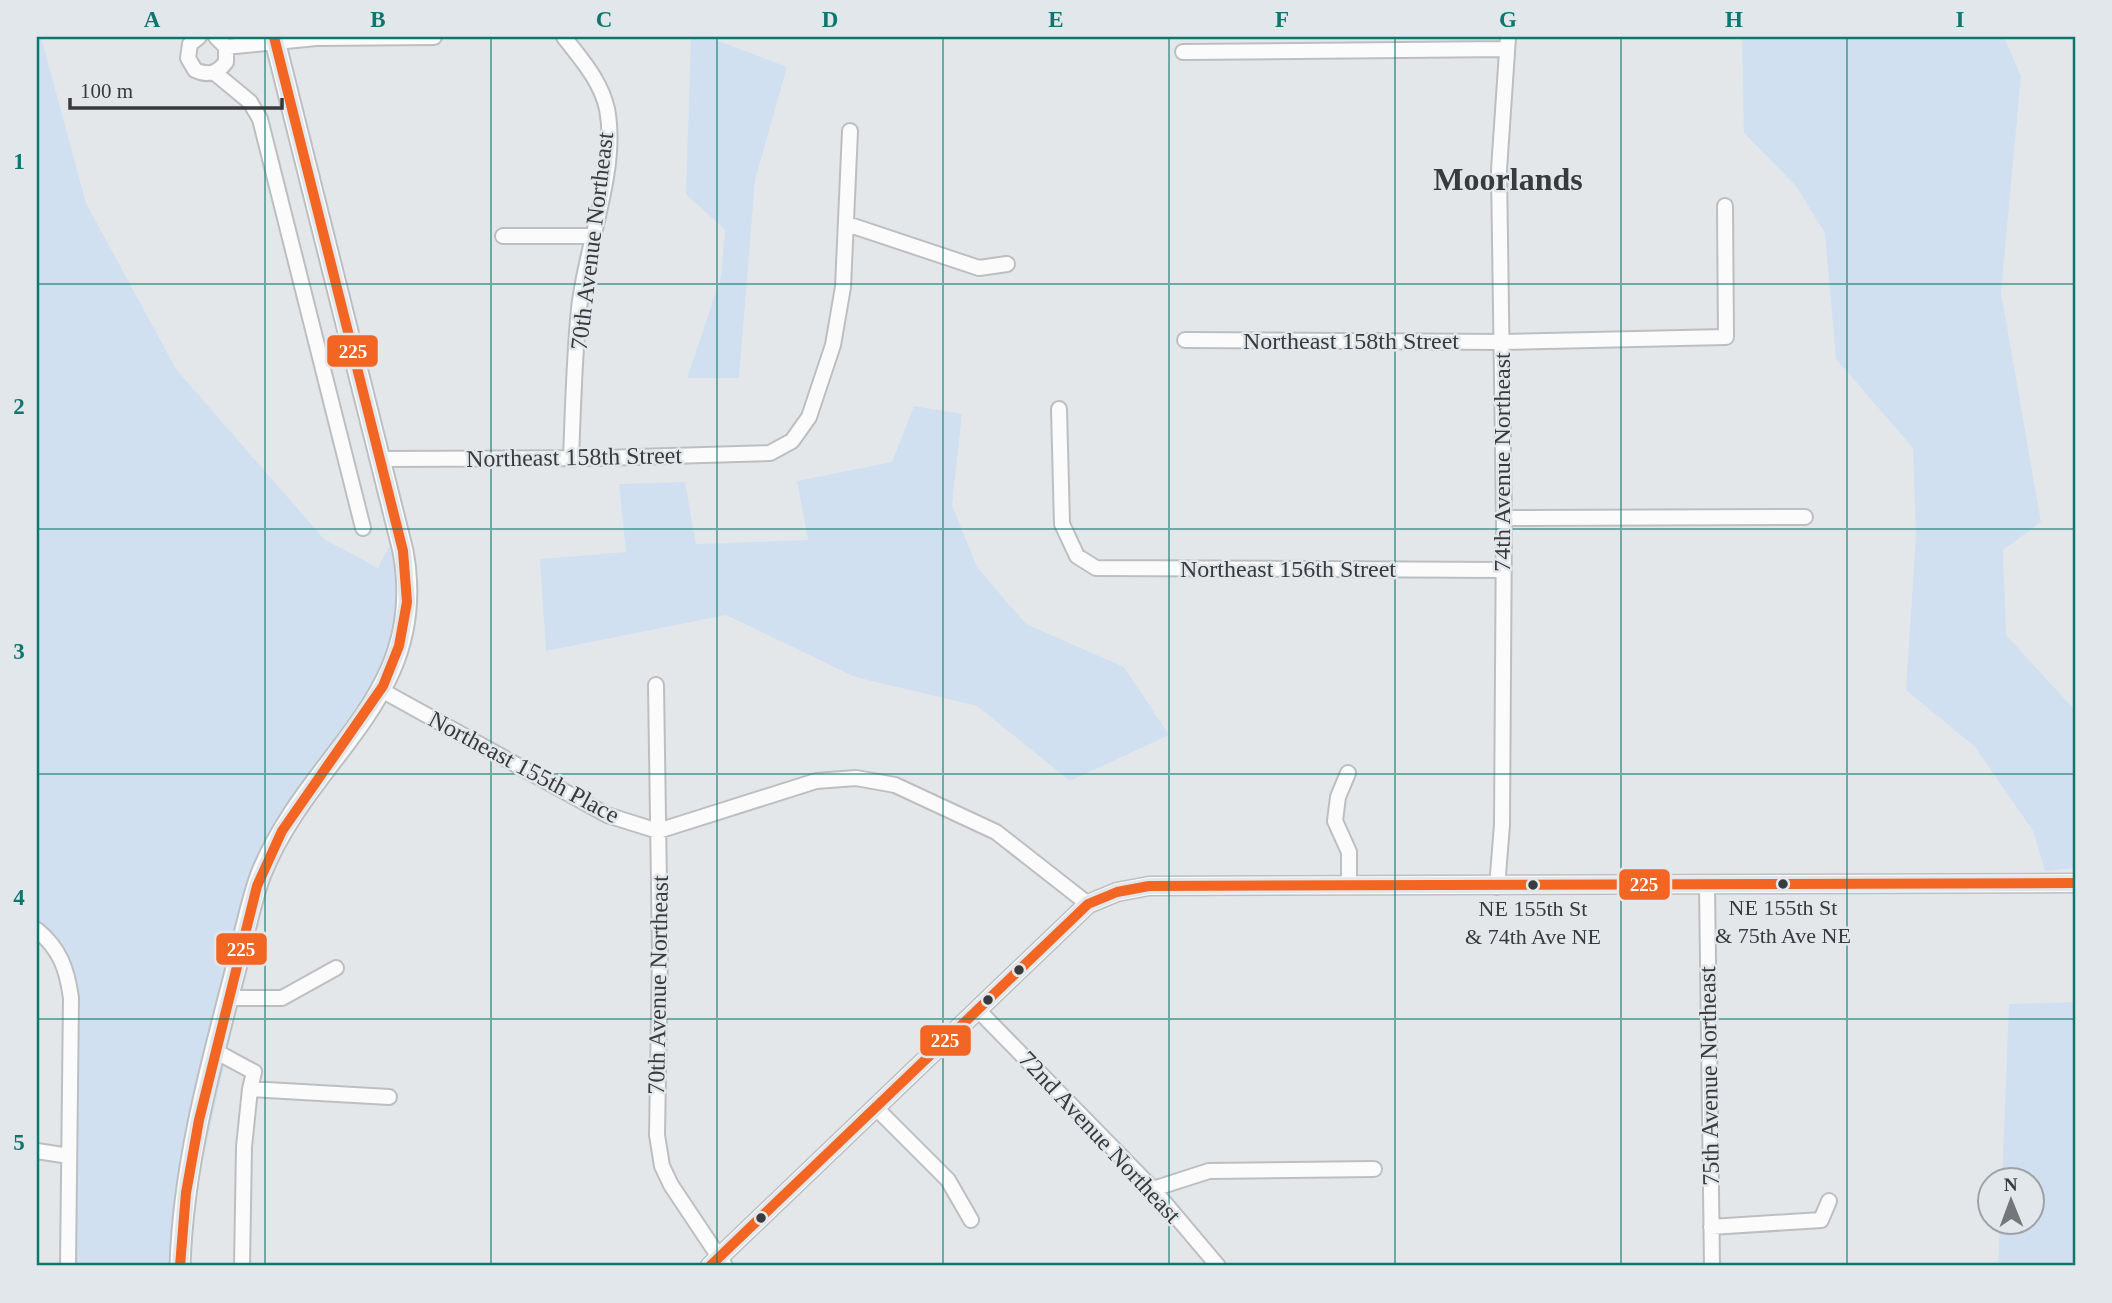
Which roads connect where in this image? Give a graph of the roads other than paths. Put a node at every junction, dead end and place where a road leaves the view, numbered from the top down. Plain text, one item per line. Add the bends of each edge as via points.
1 (196, 37) edge
2 (435, 37) edge
3 (564, 37) edge
4 (275, 39) edge
5 (221, 42) edge
6 (1507, 43) edge
7 (1183, 52) dead end
8 (215, 72) junction
9 (850, 131) dead end
10 (1726, 206) dead end
11 (847, 224) junction
12 (503, 236) dead end
13 (591, 236) junction
14 (1007, 264) dead end
15 (1185, 340) dead end
16 (1501, 342) junction
17 (1059, 409) dead end
18 (378, 459) junction
19 (571, 459) junction
20 (1804, 517) dead end
21 (1504, 518) junction
22 (363, 528) dead end
23 (1503, 570) junction
24 (656, 685) dead end
25 (383, 691) junction
26 (1348, 773) dead end
27 (659, 831) junction
28 (2075, 883) edge
29 (1349, 886) junction
30 (1707, 886) junction
31 (1497, 887) junction
32 (1088, 904) junction
33 (37, 930) edge
34 (336, 968) dead end
35 (228, 998) junction
36 (978, 1010) junction
37 (215, 1051) junction
38 (250, 1089) junction
39 (389, 1097) dead end
40 (876, 1108) junction
41 (37, 1151) edge
42 (69, 1156) junction
43 (1374, 1169) dead end
44 (1153, 1189) junction
45 (1829, 1200) dead end
46 (971, 1220) dead end
47 (1711, 1227) junction
48 (718, 1263) edge
49 (68, 1266) edge
50 (180, 1266) edge
51 (242, 1266) edge
52 (1218, 1266) edge
53 (1712, 1266) edge

1 - 8 street via 188,51 190,65 201,73
2 - 4 street
3 - 13 street, 70th Avenue Northeast via 597,81 607,109 606,173
4 - 5 street
4 - 18 main road
5 - 8 street via 226,62
6 - 7 street
6 - 16 street, 74th Avenue Northeast via 1499,170
8 - 22 street via 250,102 260,119
9 - 11 street
10 - 16 street, Northeast 158th Street via 1726,337
11 - 14 street via 979,268
11 - 19 street, Northeast 158th Street via 833,345 809,417 792,441 771,453
12 - 13 street
13 - 19 street, 70th Avenue Northeast via 579,309
15 - 16 street, Northeast 158th Street
16 - 21 street, 74th Avenue Northeast
17 - 23 street, Northeast 156th Street via 1062,524 1077,556 1096,568
18 - 19 street, Northeast 158th Street
18 - 25 main road via 403,551 409,600 402,644
20 - 21 street
21 - 23 street, 74th Avenue Northeast
23 - 31 street, 74th Avenue Northeast via 1502,825
24 - 27 street, 70th Avenue Northeast
25 - 27 street, Northeast 155th Place via 607,815
25 - 35 main road via 291,814 261,875
26 - 29 street via 1335,821 1349,852
27 - 32 street via 816,781 856,778 895,785 996,832
27 - 48 street, 70th Avenue Northeast via 656,1135 671,1185
28 - 30 street
29 - 31 street
29 - 32 street via 1149,886
30 - 31 street
30 - 47 street, 75th Avenue Northeast
32 - 36 street
33 - 42 street via 58,952 71,998
34 - 35 street via 282,998
35 - 37 main road
36 - 40 street
36 - 44 street, 72nd Avenue Northeast
37 - 38 street via 254,1072
37 - 50 main road via 189,1170
38 - 39 street
38 - 51 street
40 - 46 street via 948,1181
40 - 48 street
41 - 42 street
42 - 49 street
43 - 44 street via 1209,1171
44 - 52 street, 72nd Avenue Northeast
45 - 47 street via 1821,1220
47 - 53 street, 75th Avenue Northeast

